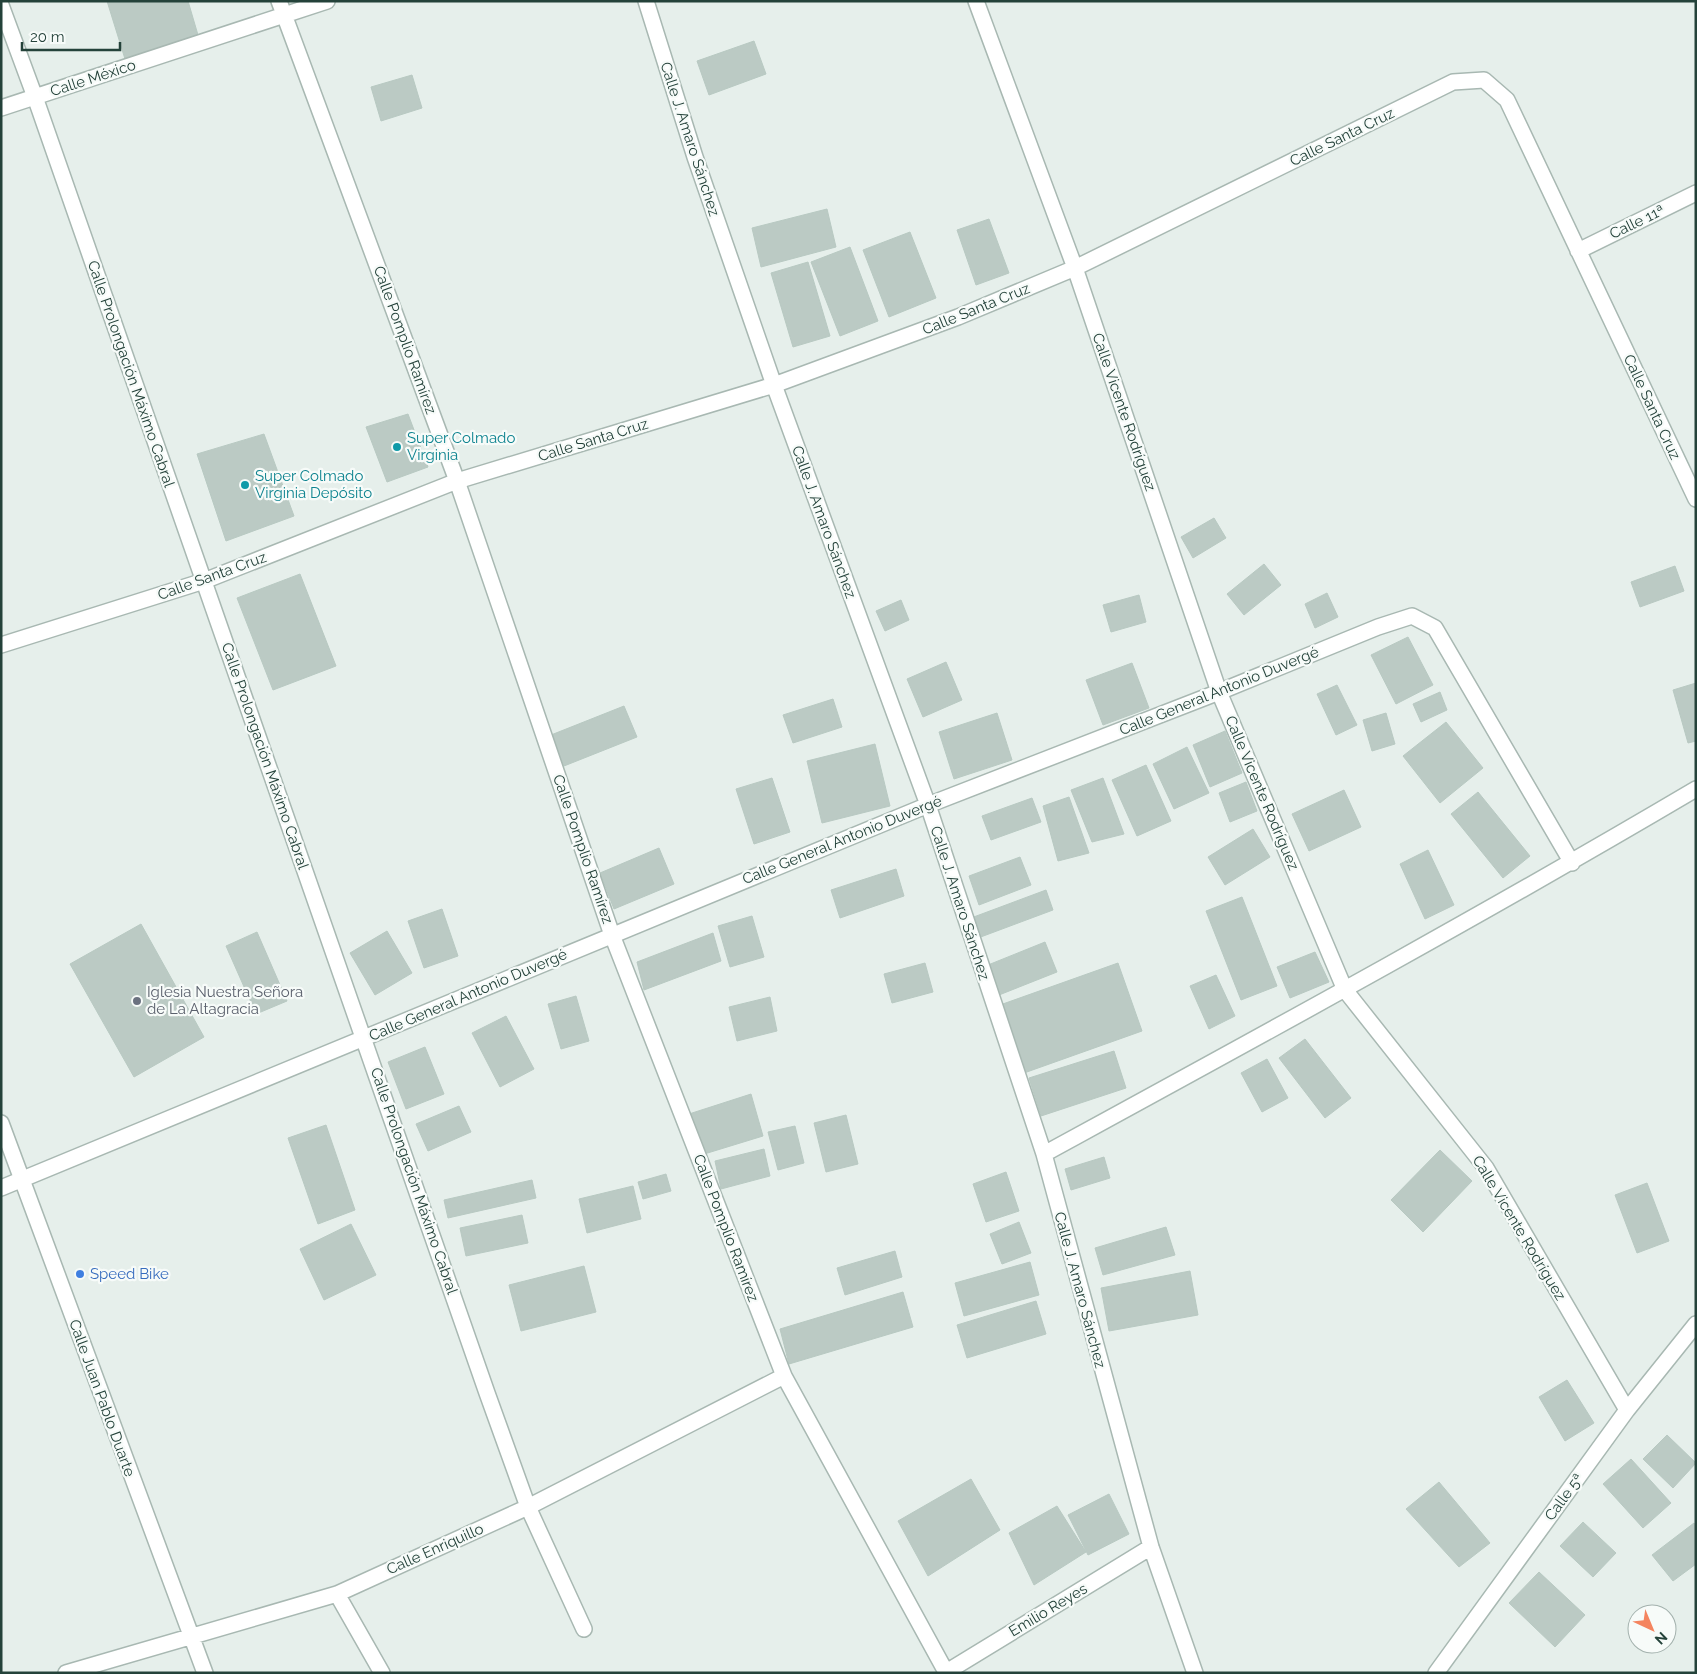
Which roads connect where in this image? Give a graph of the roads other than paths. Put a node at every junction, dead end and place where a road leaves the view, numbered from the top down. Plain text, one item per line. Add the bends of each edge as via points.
1 (278, 1) edge
2 (327, 1) edge
3 (646, 1) edge
4 (976, 1) edge
5 (1, 5) edge
6 (284, 16) junction
7 (35, 97) junction
8 (1, 108) edge
9 (1696, 193) edge
10 (1578, 251) junction
11 (1075, 268) junction
12 (774, 385) junction
13 (458, 481) junction
14 (1696, 499) edge
15 (204, 581) junction
16 (1, 646) edge
17 (1219, 692) junction
18 (1696, 789) edge
19 (928, 805) junction
20 (1572, 862) junction
21 (612, 935) junction
22 (1346, 990) junction
23 (364, 1038) junction
24 (1, 1123) edge
25 (1044, 1154) junction
26 (21, 1180) junction
27 (1, 1188) edge
28 (1696, 1324) edge
29 (784, 1376) junction
30 (1627, 1410) junction
31 (528, 1507) junction
32 (1151, 1547) junction
33 (337, 1594) junction
34 (584, 1629) dead end
35 (191, 1636) junction
36 (946, 1672) edge
37 (66, 1673) edge
38 (205, 1673) edge
39 (382, 1673) edge
40 (1195, 1673) edge
41 (1436, 1673) edge

1 - 6 street, Calle Pomplio Ramírez
2 - 6 street, Calle México
3 - 12 street, Calle J. Amaro Sánchez via 695,157
4 - 11 street, Calle Vicente Rodríguez
5 - 7 street, Calle Prolongación Máximo Cabral
6 - 7 street, Calle México
6 - 13 street, Calle Pomplio Ramírez
7 - 8 street, Calle México
7 - 15 street, Calle Prolongación Máximo Cabral
9 - 10 street, Calle 11ª
10 - 11 street, Calle Santa Cruz via 1507,100 1484,80 1454,82
10 - 14 street, Calle Santa Cruz
11 - 12 street, Calle Santa Cruz via 958,317
11 - 17 street, Calle Vicente Rodríguez
12 - 13 street, Calle Santa Cruz
12 - 19 street, Calle J. Amaro Sánchez
13 - 15 street, Calle Santa Cruz
13 - 21 street, Calle Pomplio Ramírez
15 - 16 street, Calle Santa Cruz
15 - 23 street, Calle Prolongación Máximo Cabral
17 - 19 street, Calle General Antonio Duvergé
17 - 20 street, Calle General Antonio Duvergé via 1412,616 1435,628
17 - 22 street, Calle Vicente Rodríguez
18 - 20 street
19 - 21 street, Calle General Antonio Duvergé
19 - 25 street, Calle J. Amaro Sánchez
20 - 22 street
21 - 23 street, Calle General Antonio Duvergé
21 - 29 street, Calle Pomplio Ramírez
22 - 25 street
22 - 30 street, Calle Vicente Rodríguez via 1486,1168
23 - 26 street, Calle General Antonio Duvergé
23 - 31 street, Calle Prolongación Máximo Cabral
24 - 26 street, Calle Juan Pablo Duarte
25 - 32 street, Calle J. Amaro Sánchez
26 - 27 street, Calle General Antonio Duvergé
26 - 35 street, Calle Juan Pablo Duarte
28 - 30 street, Calle 5ª
29 - 31 street, Calle Enriquillo
29 - 36 street, Calle Pomplio Ramírez
30 - 41 street, Calle 5ª
31 - 33 street, Calle Enriquillo
31 - 34 street, Calle Prolongación Máximo Cabral
32 - 36 street, Emilio Reyes
32 - 40 street, Calle J. Amaro Sánchez
33 - 35 street, Calle Enriquillo
33 - 39 street
35 - 37 street, Calle Enriquillo
35 - 38 street, Calle Juan Pablo Duarte

